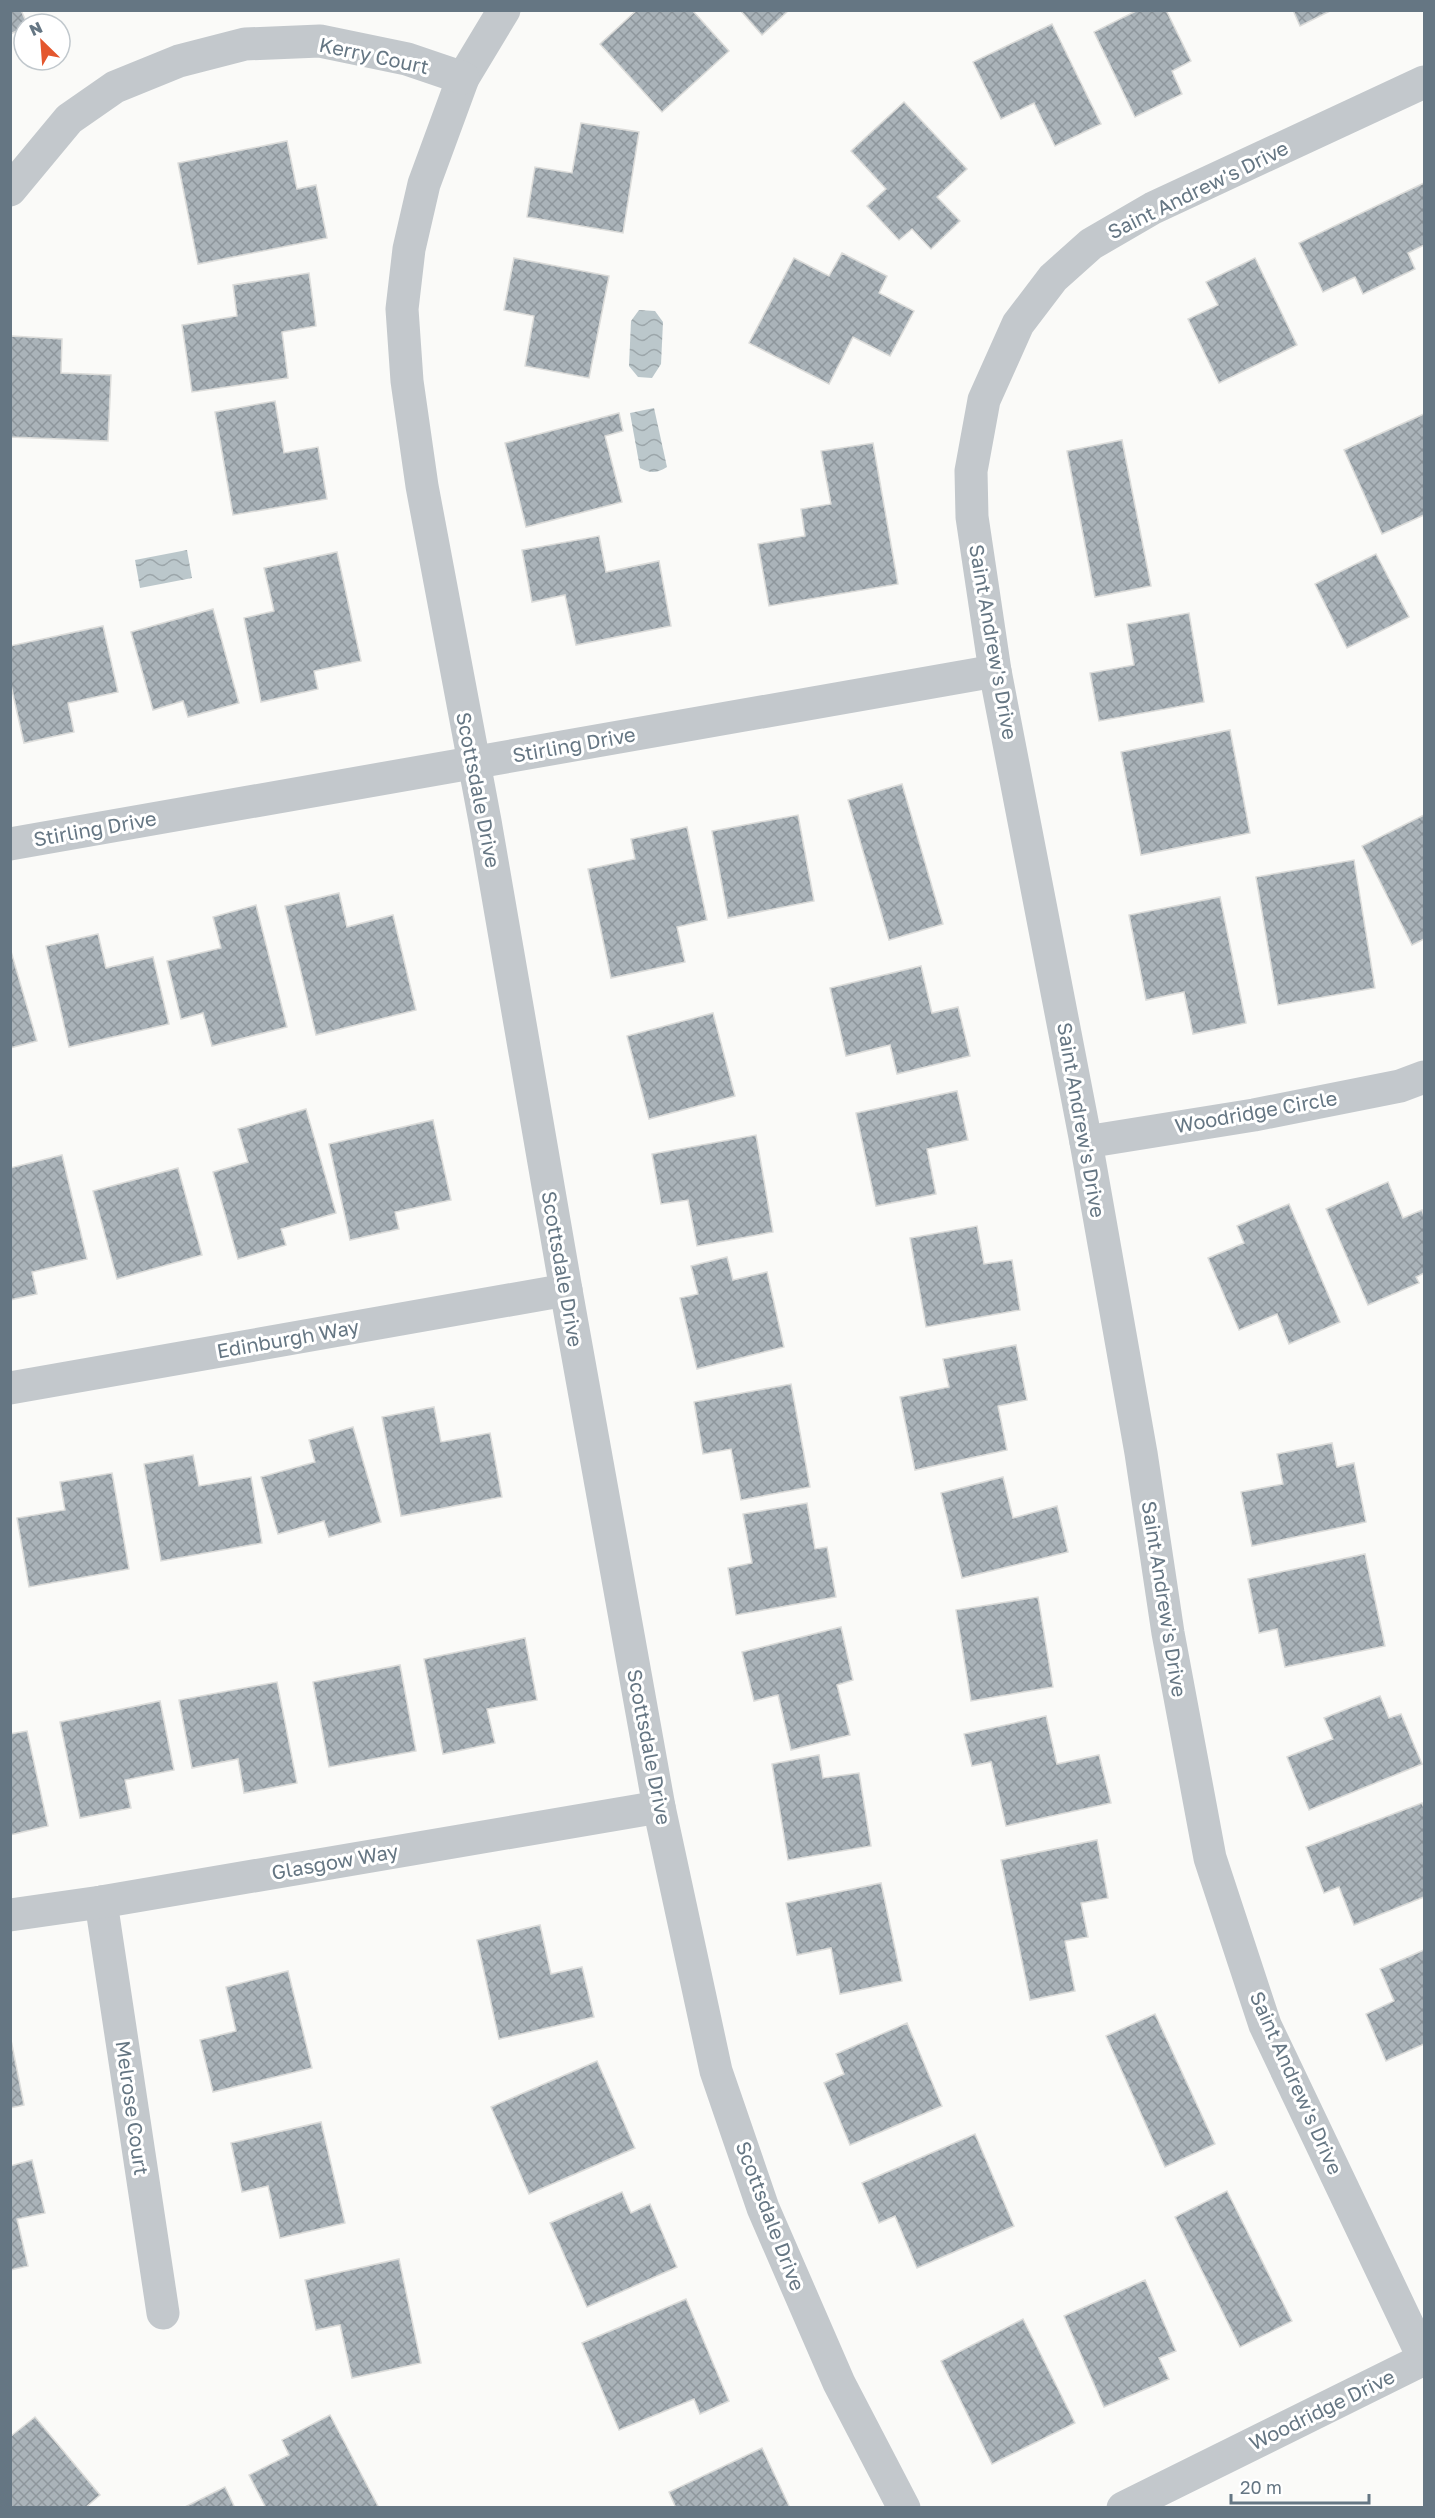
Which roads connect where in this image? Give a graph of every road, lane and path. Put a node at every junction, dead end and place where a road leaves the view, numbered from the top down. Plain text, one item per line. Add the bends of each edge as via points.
1 (504, 10) edge
2 (463, 78) junction
3 (1425, 82) edge
4 (10, 190) edge
5 (995, 671) junction
6 (474, 763) junction
7 (10, 844) edge
8 (1425, 1077) edge
9 (1086, 1142) junction
10 (566, 1290) junction
11 (10, 1388) edge
12 (659, 1807) junction
13 (101, 1902) junction
14 (10, 1915) edge
15 (163, 2313) dead end
16 (1425, 2359) edge
17 (904, 2508) edge
18 (1123, 2508) edge

1 - 2 street, Scottsdale Drive
2 - 4 street, Kerry Court via 406,59 320,41 245,44 179,61 115,87 69,119
2 - 6 street, Scottsdale Drive via 424,184 409,249 402,309 407,381 422,486
3 - 5 street, Saint Andrew's Drive via 1153,208 1091,244 1053,278 1018,324 984,400 971,471 972,517
5 - 6 street, Stirling Drive
5 - 9 street, Saint Andrew's Drive
6 - 7 street, Stirling Drive
6 - 10 street, Scottsdale Drive
8 - 9 street, Woodridge Circle via 1400,1086 1254,1115
9 - 16 street, Saint Andrew's Drive via 1210,1858 1265,2025
10 - 11 street, Edinburgh Way
10 - 12 street, Scottsdale Drive
12 - 13 street, Glasgow Way
12 - 17 street, Scottsdale Drive via 716,2071 763,2208 839,2383
13 - 14 street, Glasgow Way
13 - 15 street, Melrose Court
16 - 18 street, Woodridge Drive

